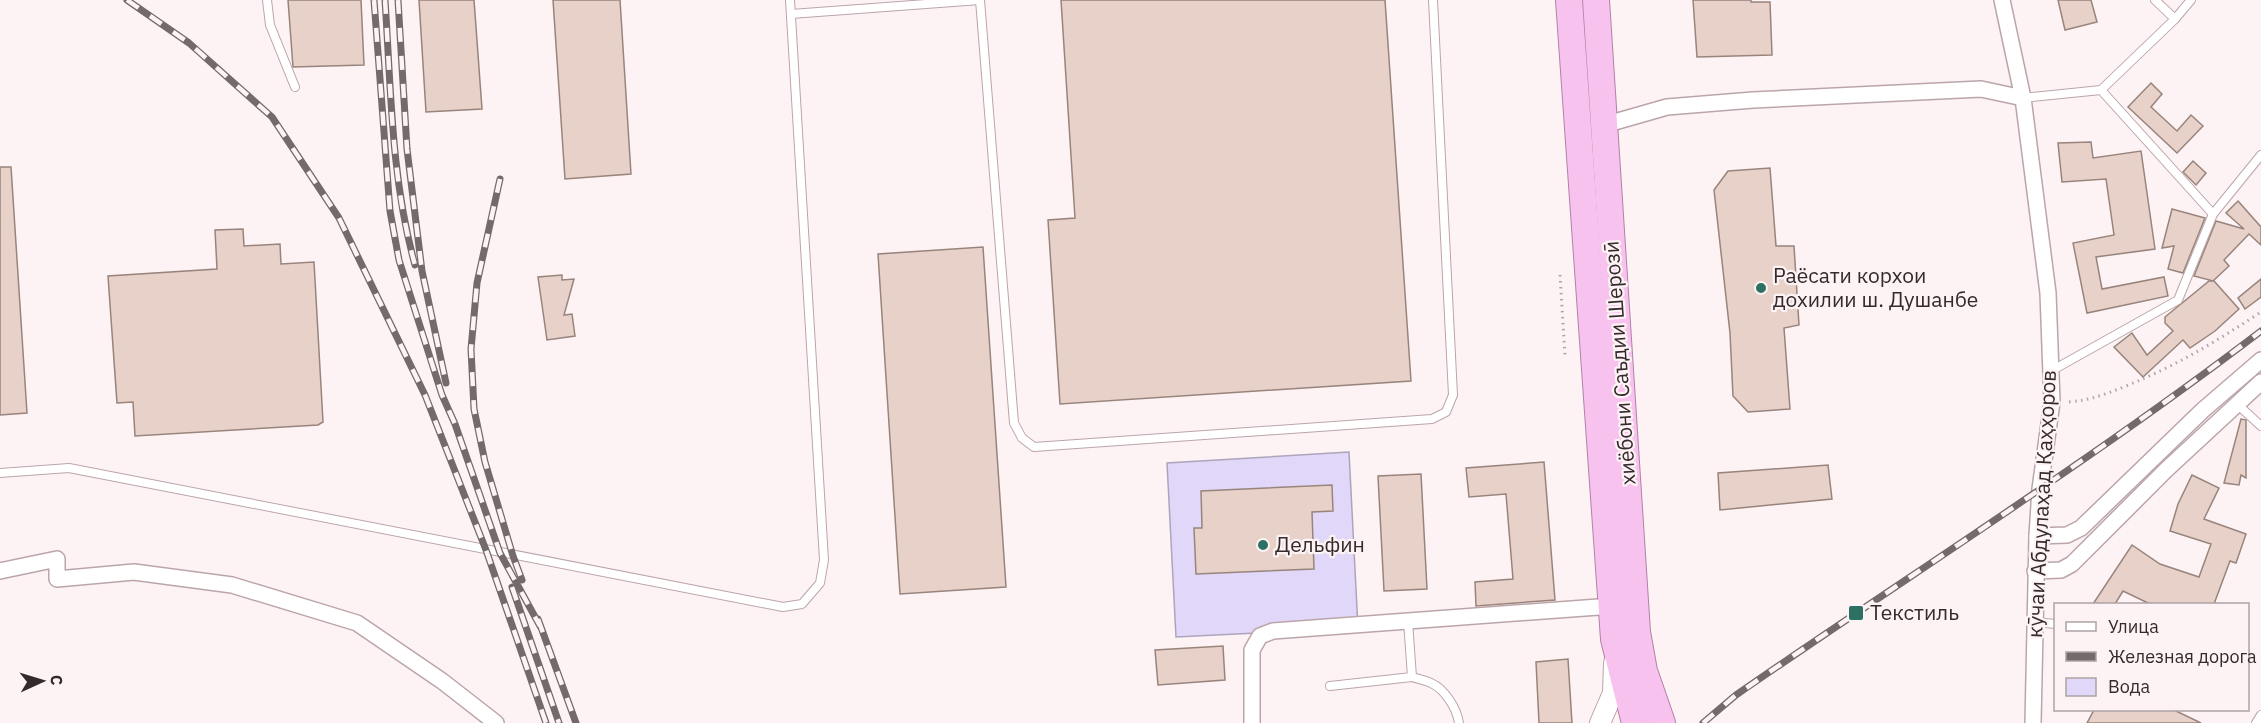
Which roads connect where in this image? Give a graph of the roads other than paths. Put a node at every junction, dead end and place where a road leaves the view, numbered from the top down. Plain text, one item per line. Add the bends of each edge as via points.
1 (267, 0) edge
2 (790, 0) edge
3 (980, 0) edge
4 (1432, 0) edge
5 (1569, 0) edge
6 (1596, 0) edge
7 (2002, 0) edge
8 (2155, 0) edge
9 (2191, 0) edge
10 (791, 14) junction
11 (2175, 19) junction
12 (295, 87) dead end
13 (2101, 90) junction
14 (2023, 98) junction
15 (1604, 125) junction
16 (2261, 155) edge
17 (2213, 214) junction
18 (2261, 360) edge
19 (2051, 372) junction
20 (2261, 382) edge
21 (2236, 404) junction
22 (2261, 426) edge
23 (0, 473) edge
24 (2037, 536) junction
25 (0, 571) edge
26 (2035, 571) junction
27 (1612, 606) junction
28 (1408, 621) junction
29 (2034, 622) junction
30 (2054, 624) edge
31 (1614, 639) junction
32 (1412, 677) junction
33 (1330, 686) dead end
34 (2261, 715) edge
35 (496, 723) edge
36 (1252, 723) edge
37 (1459, 723) edge
38 (1600, 723) edge
39 (1635, 723) edge
40 (1662, 723) edge
41 (2032, 723) edge
42 (2256, 723) edge

1 - 12 lane via 270,25
2 - 10 lane
3 - 4 lane via 1014,423 1022,438 1034,447 1432,419 1446,412 1453,395
3 - 10 lane
5 - 27 highway, хиёбони Саъдии Шерозӣ
6 - 15 highway, хиёбони Саъдии Шерозӣ
7 - 14 street, кӯчаи Абдулаҳад Қаҳҳоров
8 - 11 lane
9 - 11 lane
10 - 23 lane via 824,560 820,583 802,604 783,607 69,468
11 - 13 lane
13 - 14 lane
13 - 17 lane
14 - 15 street via 1981,89 1753,100 1667,107
14 - 19 street, кӯчаи Абдулаҳад Қаҳҳоров via 2048,293
15 - 40 highway, хиёбони Саъдии Шерозӣ via 1637,632 1647,680
16 - 17 lane
17 - 19 lane via 2178,300
18 - 24 street via 2203,410 2081,528 2067,536
19 - 24 street, кӯчаи Абдулаҳад Қаҳҳоров via 2052,402
20 - 21 street
21 - 22 lane
21 - 26 street via 2072,564 2061,570
24 - 26 street, кӯчаи Абдулаҳад Қаҳҳоров
25 - 35 street via 57,560 57,579 134,572 232,585 255,592 357,624
26 - 29 street, кӯчаи Абдулаҳад Қаҳҳоров
27 - 28 street
27 - 31 highway, хиёбони Саъдии Шерозӣ
28 - 32 lane
28 - 36 street via 1273,631 1260,636 1252,650
29 - 30 lane
29 - 41 street, кӯчаи Абдулаҳад Қаҳҳоров
31 - 38 street via 1613,693
31 - 39 highway, хиёбони Саъдии Шерозӣ
32 - 33 lane
32 - 37 lane via 1433,683 1448,698
34 - 42 lane

